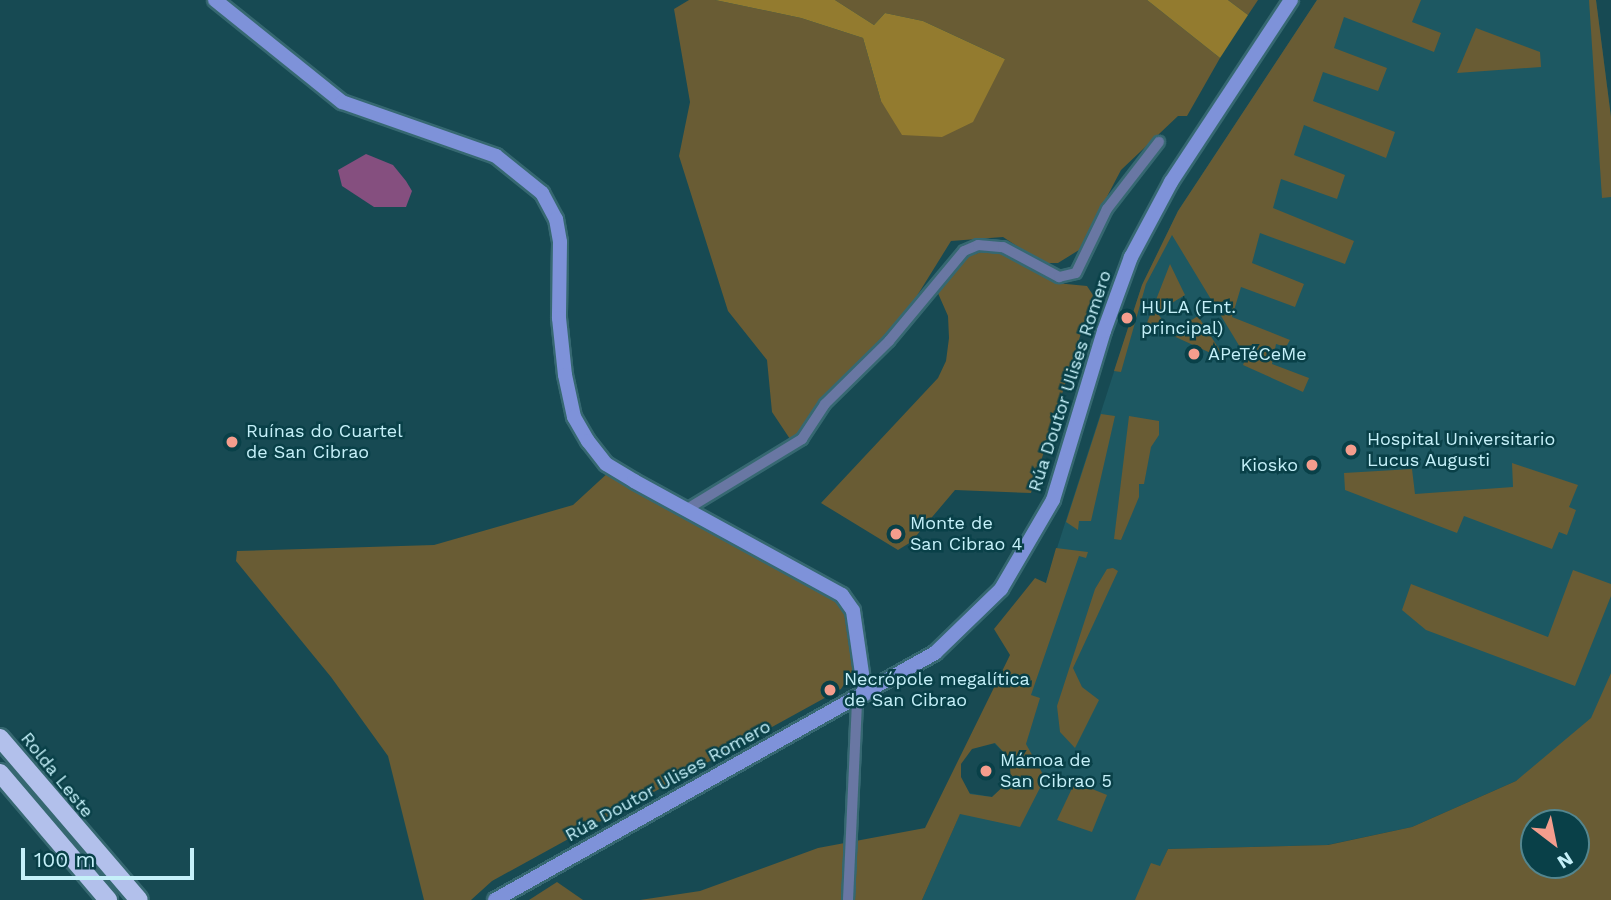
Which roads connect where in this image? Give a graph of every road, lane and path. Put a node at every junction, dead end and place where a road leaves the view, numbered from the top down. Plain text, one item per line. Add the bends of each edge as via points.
1 (215, 0) edge
2 (1291, 0) edge
3 (1159, 142) dead end
4 (687, 509) junction
5 (861, 696) junction
6 (0, 738) edge
7 (0, 773) edge
8 (108, 900) edge
9 (139, 900) edge
10 (495, 900) edge
11 (848, 900) edge

1 - 4 street via 342,102 496,156 542,193 556,219 560,242 558,318 574,417 606,464
2 - 5 street, Rúa Doutor Ulises Romero via 1171,182 1131,257 1053,500 1020,564 969,623 935,653
3 - 4 street via 1107,209 1076,273 1059,277 1003,247 978,245 964,251 889,341 825,404 802,439
4 - 5 street via 842,595 853,611
5 - 10 street, Rúa Doutor Ulises Romero
5 - 11 street
6 - 9 highway, Rolda Leste
7 - 8 highway

